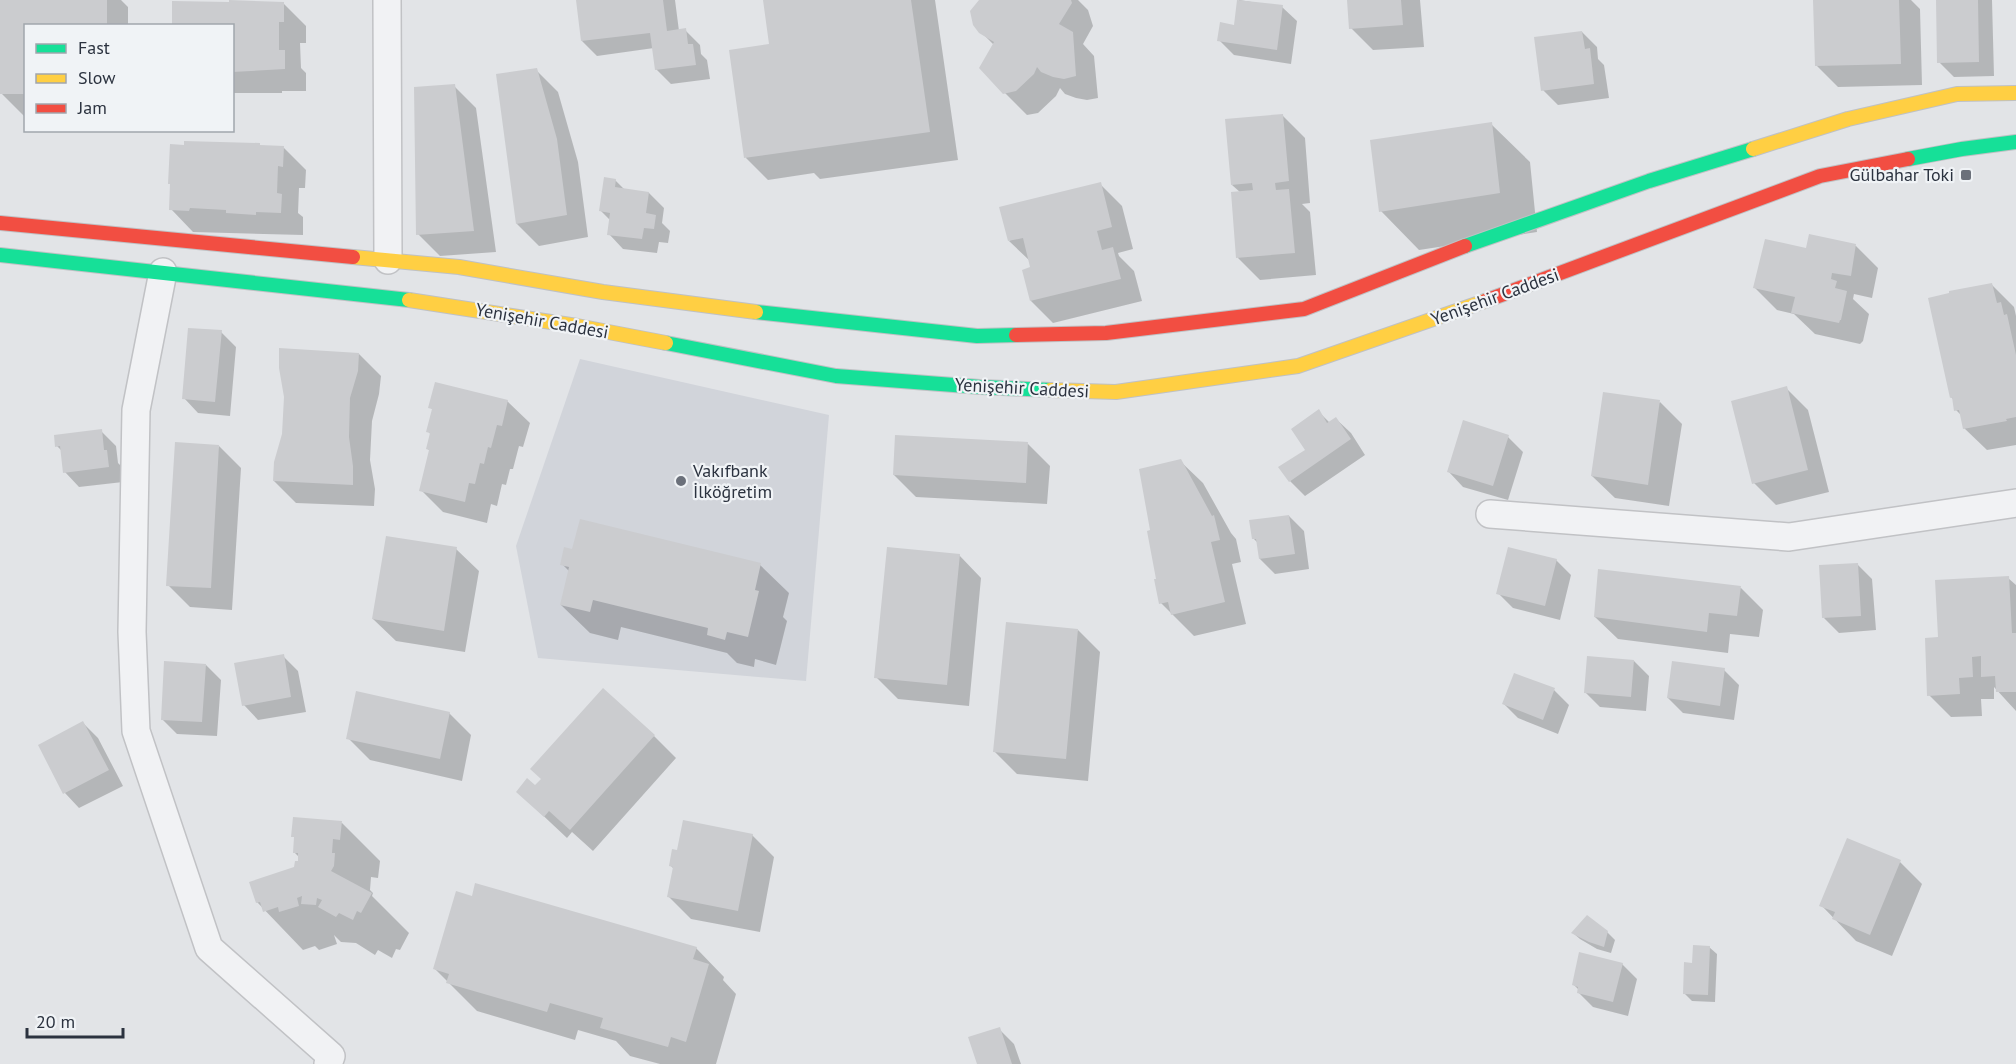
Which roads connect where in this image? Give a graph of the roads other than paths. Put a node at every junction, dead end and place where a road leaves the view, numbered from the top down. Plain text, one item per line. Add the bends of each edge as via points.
1 (387, 0) edge
2 (2016, 93) edge
3 (2016, 142) edge
4 (0, 224) edge
5 (0, 255) edge
6 (388, 260) junction
7 (163, 272) junction
8 (2016, 503) edge
9 (1490, 514) dead end
10 (328, 1064) edge

1 - 6 street
2 - 6 main road via 1957,94 1837,123 1649,181 1493,235 1304,309 1106,333 977,336 788,316
3 - 7 main road, Yenişehir Caddesi via 1820,176 1298,366 1116,392 836,376 577,326 386,296
4 - 6 main road
5 - 7 main road, Yenişehir Caddesi
7 - 10 street via 136,410 132,632 136,731 209,948 331,1056
8 - 9 street via 1789,537

